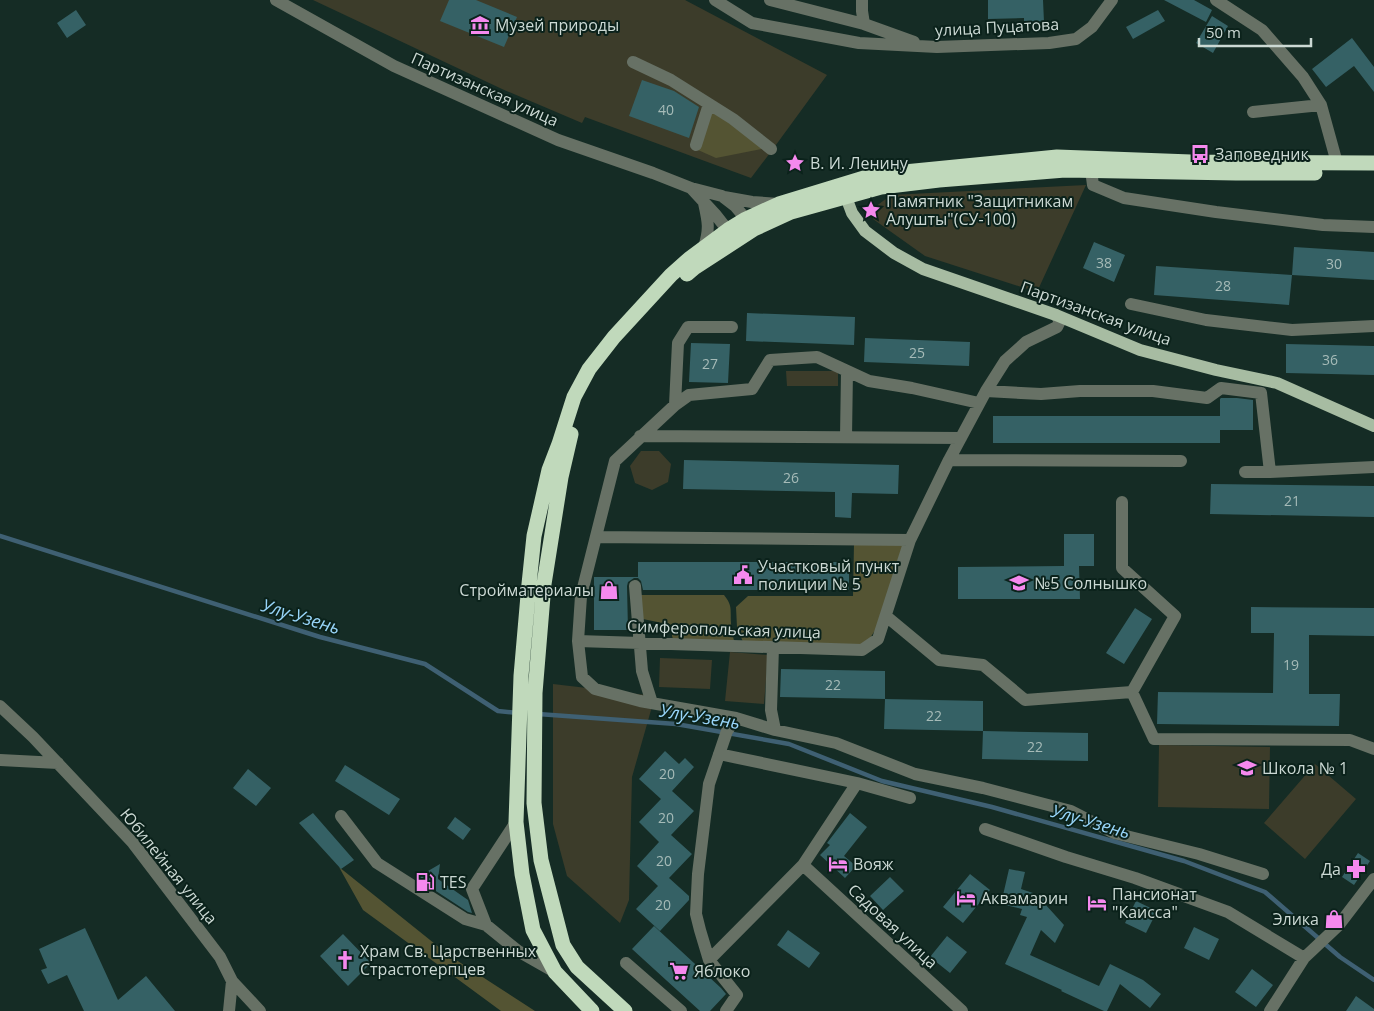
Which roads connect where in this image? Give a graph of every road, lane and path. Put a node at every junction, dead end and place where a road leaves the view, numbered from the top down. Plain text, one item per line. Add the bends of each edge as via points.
1 (276, 0) edge
2 (715, 0) edge
3 (770, 0) edge
4 (1112, 0) edge
5 (1216, 0) edge
6 (862, 5) edge
7 (864, 24) junction
8 (926, 46) junction
9 (633, 62) dead end
10 (709, 104) junction
11 (1321, 105) junction
12 (1252, 112) dead end
13 (696, 145) dead end
14 (771, 149) dead end
15 (1337, 163) junction
16 (1374, 163) edge
17 (1091, 170) junction
18 (1374, 171) edge
19 (691, 188) junction
20 (844, 190) junction
21 (722, 196) junction
22 (704, 203) junction
23 (785, 208) junction
24 (750, 224) junction
25 (1374, 227) edge
26 (732, 235) junction
27 (704, 248) junction
28 (1131, 304) dead end
29 (1056, 316) junction
30 (1374, 326) edge
31 (732, 328) dead end
32 (847, 371) junction
33 (986, 391) junction
34 (979, 403) junction
35 (675, 405) junction
36 (1374, 426) edge
37 (640, 436) junction
38 (846, 437) junction
39 (961, 438) junction
40 (949, 460) junction
41 (1181, 461) dead end
42 (1374, 467) edge
43 (1245, 472) dead end
44 (1270, 472) junction
45 (1122, 502) dead end
46 (596, 537) junction
47 (910, 540) junction
48 (636, 586) dead end
49 (886, 616) junction
50 (578, 641) junction
51 (640, 642) junction
52 (773, 647) junction
53 (528, 692) junction
54 (1132, 692) junction
55 (652, 703) junction
56 (0, 706) edge
57 (736, 718) junction
58 (775, 730) junction
59 (1374, 749) edge
60 (719, 754) junction
61 (0, 760) edge
62 (58, 763) junction
63 (857, 783) junction
64 (910, 798) dead end
65 (341, 816) dead end
66 (516, 822) junction
67 (985, 829) dead end
68 (803, 865) junction
69 (1263, 874) dead end
70 (1374, 879) edge
71 (486, 925) junction
72 (1304, 958) junction
73 (709, 960) junction
74 (626, 963) dead end
75 (555, 972) junction
76 (232, 981) junction
77 (618, 1009) edge
78 (229, 1011) edge
79 (260, 1011) edge
80 (592, 1011) edge
81 (681, 1011) edge
82 (726, 1011) edge
83 (962, 1011) edge
84 (1271, 1011) edge

1 - 19 street, Партизанская улица via 394,66 558,140
2 - 8 street, улица Пуцатова via 752,23 860,43
3 - 7 street, улица Пуцатова
4 - 8 street, улица Пуцатова via 1092,27 1076,39 1049,43
5 - 11 street via 1262,30 1303,77
6 - 7 street
7 - 8 street, улица Пуцатова
9 - 10 street via 671,80
10 - 13 street
10 - 14 street
11 - 12 street
11 - 15 street
15 - 16 highway
15 - 20 highway via 1057,158 874,175
17 - 18 highway
17 - 20 highway
17 - 25 street via 1093,184 1124,198 1323,225
19 - 21 street, Партизанская улица
19 - 22 street, Партизанская улица
20 - 23 highway
20 - 29 main road, Партизанская улица via 852,213 865,232 894,253 923,269
21 - 23 street
21 - 24 street, Партизанская улица
22 - 26 street, Партизанская улица
22 - 27 street via 708,234
23 - 24 highway
24 - 26 highway
26 - 27 highway
26 - 53 highway via 656,302 610,352 580,395 561,477
27 - 53 highway via 671,275 614,337 589,369 574,398 549,470 534,536 523,652
28 - 30 street via 1206,320 1292,330
29 - 33 street, Симферопольская улица via 1060,322 1057,327 1026,342 1006,361
29 - 36 main road, Партизанская улица via 1140,350 1277,383
31 - 35 street via 688,327 678,343
32 - 34 street via 869,381
32 - 35 street via 818,357 770,360 752,389 689,395
32 - 38 street
33 - 34 street, Симферопольская улица
33 - 44 street via 1042,394 1153,391 1208,398 1221,388 1261,393
34 - 39 street, Симферопольская улица
35 - 37 street
37 - 38 street
37 - 46 street via 614,461
38 - 39 street
39 - 40 street, Симферопольская улица
40 - 41 street
40 - 47 street, Симферопольская улица
42 - 44 street
43 - 44 street
45 - 54 street via 1122,568 1175,616
46 - 47 street
46 - 50 street via 581,596
47 - 49 street, Симферопольская улица
48 - 51 street
49 - 52 street, Симферопольская улица via 878,639 862,650
49 - 54 street via 939,660 983,665 1025,700
50 - 51 street, Симферопольская улица
50 - 55 street via 582,677 595,689
51 - 52 street, Симферопольская улица
51 - 55 street via 642,671
52 - 58 street via 772,710
53 - 66 highway via 519,727
53 - 77 highway via 535,725 534,803 541,860 563,945 577,967
54 - 59 street via 1154,739 1350,740
55 - 57 street
56 - 62 street, Юбилейная улица
57 - 58 street
57 - 60 street via 726,733
58 - 69 street via 836,743 915,774 984,788 1071,812 1114,833
60 - 63 street
60 - 73 street via 709,784 696,914
61 - 62 street
62 - 76 street, Юбилейная улица via 133,842 220,957
63 - 64 street
63 - 68 street
65 - 71 street via 377,863 465,919
66 - 71 street via 472,889
66 - 75 highway via 533,930
67 - 72 street via 1228,912
68 - 73 street
68 - 83 street, Садовая улица
70 - 72 street via 1338,926
71 - 75 street via 518,951
72 - 84 street
73 - 82 street via 737,995
74 - 81 street
75 - 80 highway
76 - 78 street
76 - 79 street, Юбилейная улица

